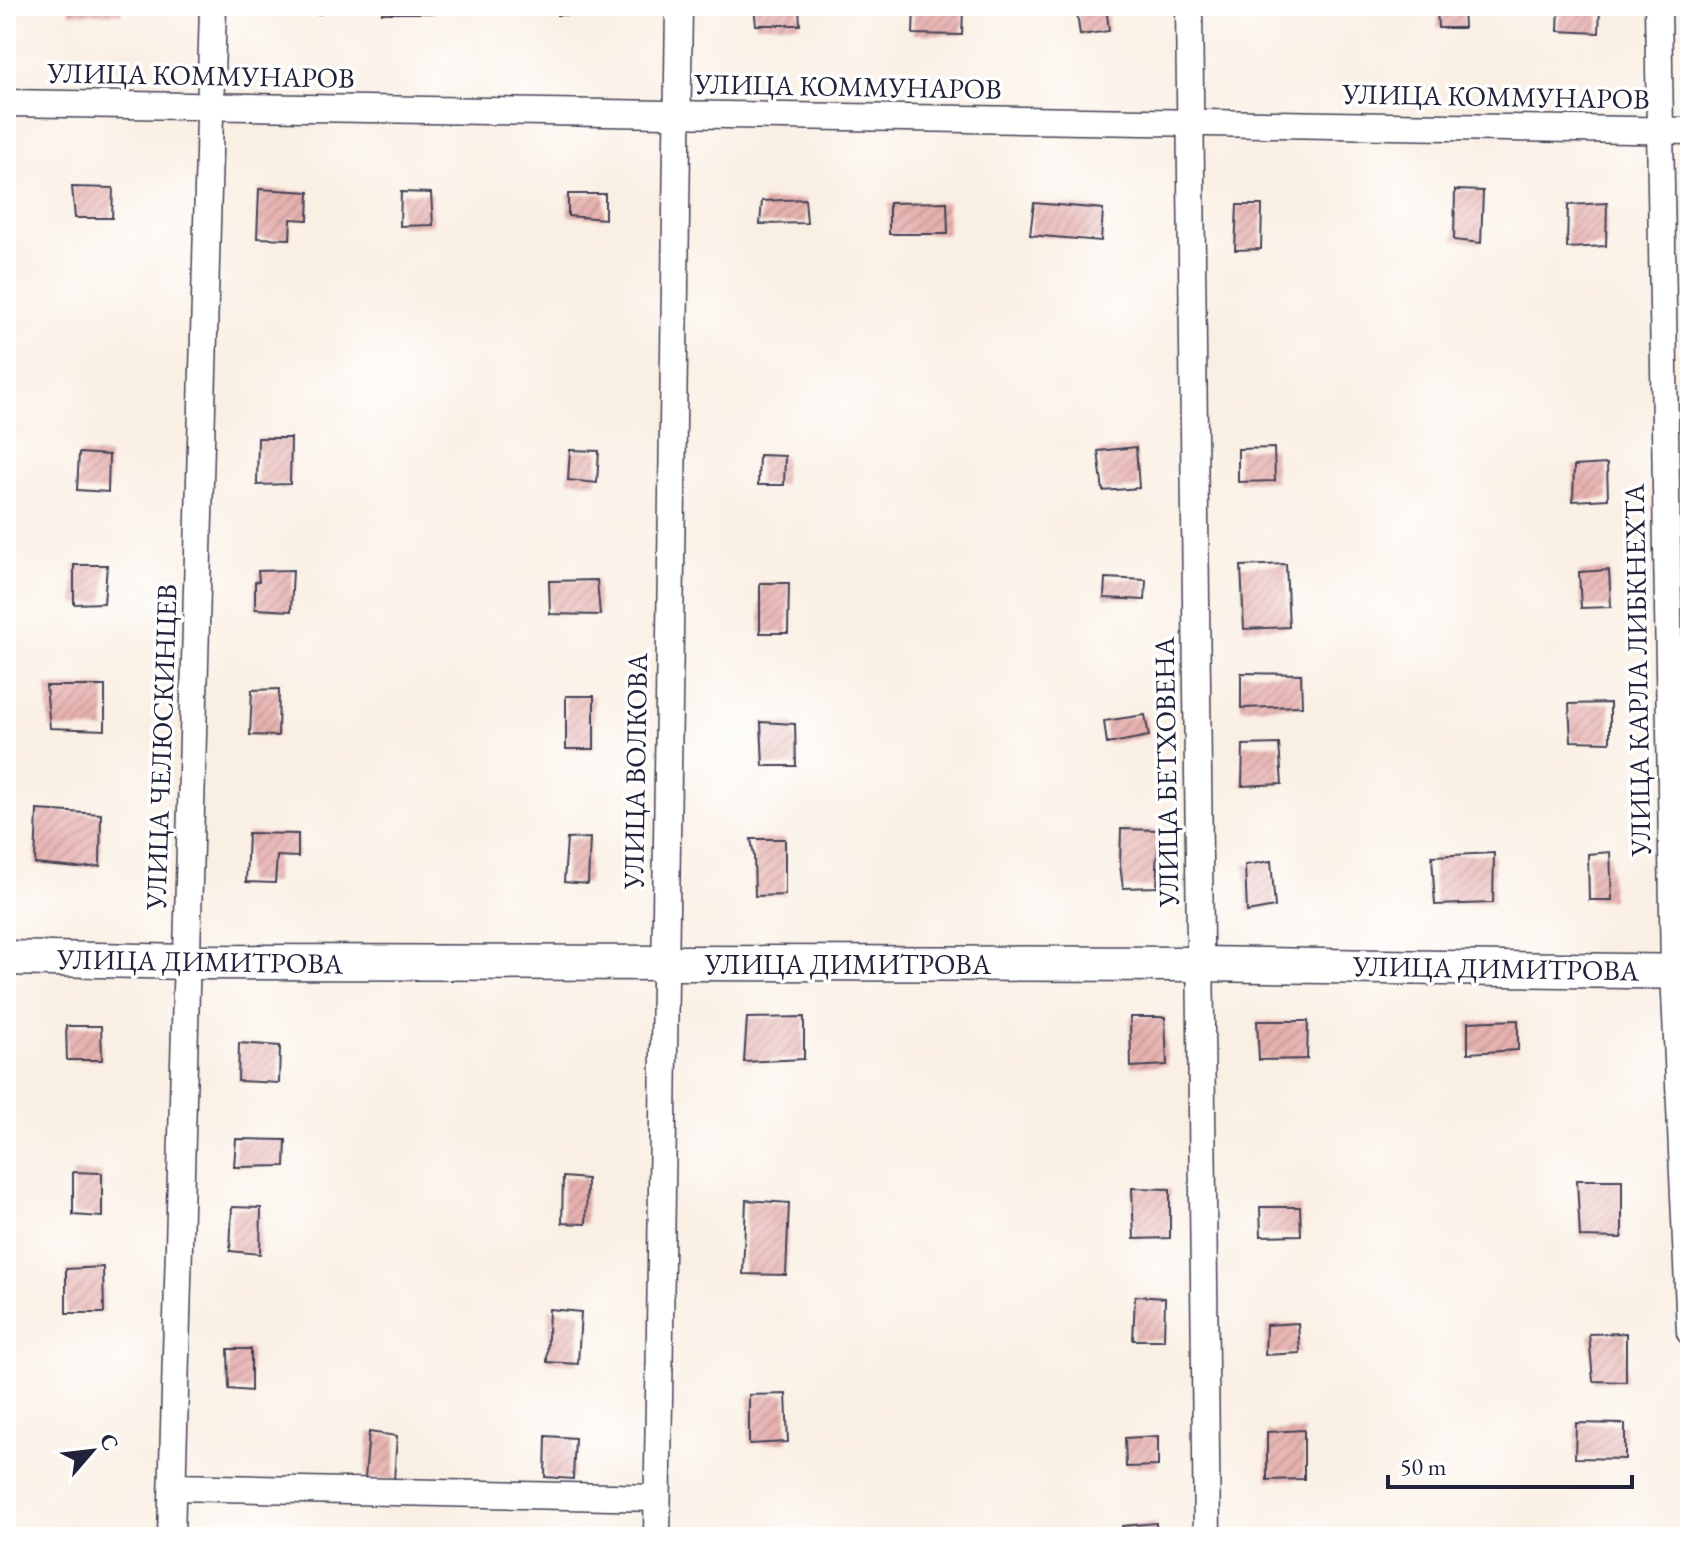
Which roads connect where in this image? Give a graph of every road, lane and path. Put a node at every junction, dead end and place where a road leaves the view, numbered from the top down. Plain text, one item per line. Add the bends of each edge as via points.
1 (213, 6) edge
2 (679, 6) edge
3 (1189, 6) edge
4 (1658, 6) edge
5 (6, 103) edge
6 (210, 109) junction
7 (677, 116) junction
8 (1191, 123) junction
9 (1660, 130) junction
10 (1690, 131) edge
11 (6, 958) edge
12 (187, 962) junction
13 (665, 964) junction
14 (1200, 964) junction
15 (1682, 971) edge
16 (1690, 1332) edge
17 (173, 1487) junction
18 (657, 1498) junction
19 (171, 1537) edge
20 (657, 1537) edge
21 (1207, 1537) edge

1 - 6 street, УЛИЦА ЧЕЛЮСКИНЦЕВ
2 - 7 street, УЛИЦА ВОЛКОВА
3 - 8 street, УЛИЦА БЕТХОВЕНА
4 - 9 street, УЛИЦА КАРЛА ЛИБКНЕХТА
5 - 6 street, УЛИЦА КОММУНАРОВ
6 - 7 street, УЛИЦА КОММУНАРОВ
6 - 12 street, УЛИЦА ЧЕЛЮСКИНЦЕВ
7 - 8 street, УЛИЦА КОММУНАРОВ
7 - 13 street, УЛИЦА ВОЛКОВА
8 - 9 street, УЛИЦА КОММУНАРОВ
8 - 14 street, УЛИЦА БЕТХОВЕНА
9 - 10 street, УЛИЦА КОММУНАРОВ
9 - 15 street, УЛИЦА КАРЛА ЛИБКНЕХТА
11 - 12 street, УЛИЦА ДИМИТРОВА
12 - 13 street, УЛИЦА ДИМИТРОВА
12 - 17 street, УЛИЦА ЧЕЛЮСКИНЦЕВ
13 - 14 street, УЛИЦА ДИМИТРОВА
13 - 18 street, УЛИЦА ВОЛКОВА
14 - 15 street, УЛИЦА ДИМИТРОВА
14 - 21 street, УЛИЦА БЕТХОВЕНА
15 - 16 street, УЛИЦА КАРЛА ЛИБКНЕХТА
17 - 18 street
17 - 19 street, УЛИЦА ЧЕЛЮСКИНЦЕВ
18 - 20 street, УЛИЦА ВОЛКОВА

